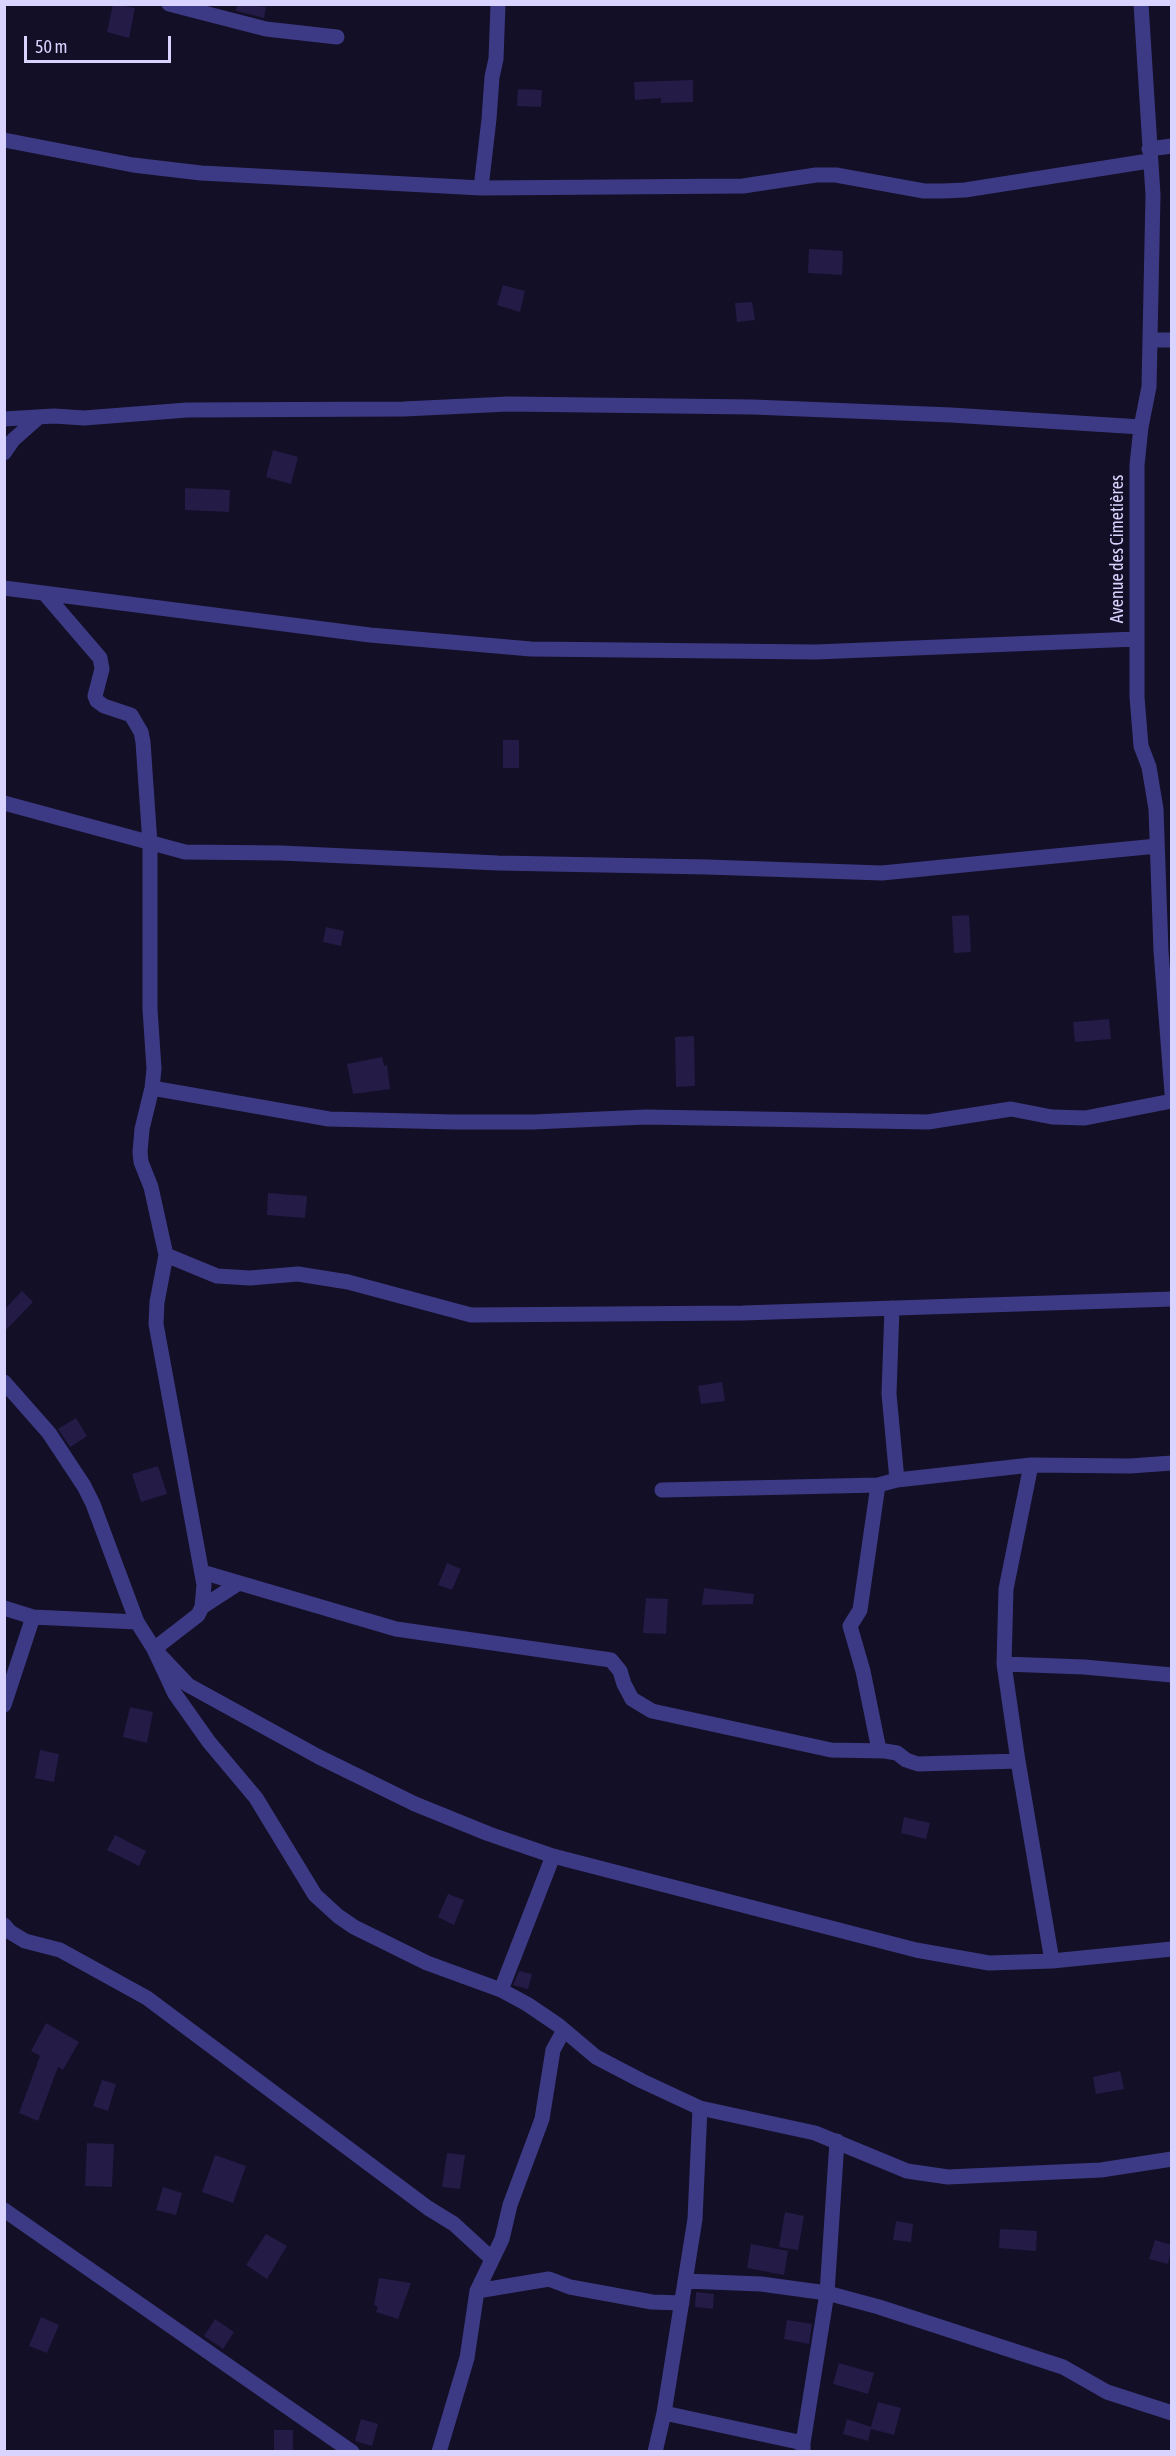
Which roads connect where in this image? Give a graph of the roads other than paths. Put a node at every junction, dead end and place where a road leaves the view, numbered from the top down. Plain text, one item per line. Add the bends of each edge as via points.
1 (169, 4) edge
2 (498, 4) edge
3 (1141, 4) edge
4 (337, 37) dead end
5 (4, 140) edge
6 (1172, 146) edge
7 (1149, 155) junction
8 (481, 188) junction
9 (1150, 340) junction
10 (1172, 340) edge
11 (39, 417) junction
12 (4, 419) edge
13 (1141, 427) junction
14 (4, 453) edge
15 (4, 588) edge
16 (45, 594) junction
17 (1136, 639) junction
18 (4, 803) edge
19 (1156, 809) junction
20 (1172, 810) edge
21 (150, 844) junction
22 (1157, 846) junction
23 (153, 1088) junction
24 (1172, 1093) edge
25 (1172, 1101) edge
26 (166, 1255) junction
27 (1172, 1299) edge
28 (892, 1308) junction
29 (4, 1382) edge
30 (1172, 1463) edge
31 (1031, 1465) junction
32 (897, 1480) junction
33 (878, 1485) junction
34 (662, 1490) dead end
35 (202, 1572) junction
36 (239, 1583) junction
37 (202, 1607) junction
38 (4, 1608) edge
39 (33, 1617) junction
40 (137, 1622) junction
41 (154, 1649) junction
42 (1004, 1664) junction
43 (1172, 1674) edge
44 (4, 1705) edge
45 (879, 1750) junction
46 (1018, 1761) junction
47 (553, 1856) junction
48 (4, 1925) edge
49 (1172, 1949) edge
50 (1052, 1961) junction
51 (501, 1990) junction
52 (564, 2030) junction
53 (700, 2108) junction
54 (837, 2141) junction
55 (1172, 2159) edge
56 (4, 2210) edge
57 (491, 2258) junction
58 (685, 2281) junction
59 (477, 2291) junction
60 (827, 2294) junction
61 (682, 2303) junction
62 (664, 2413) junction
63 (1172, 2413) edge
64 (803, 2447) edge
65 (352, 2451) edge
66 (439, 2451) edge
67 (655, 2451) edge

1 - 4 street via 266,29
2 - 8 street via 496,59
3 - 7 street, Avenue des Cimetières
5 - 8 street via 183,171
6 - 7 street
7 - 8 street via 965,190 924,191 836,175 743,186
7 - 9 street, Avenue des Cimetières via 1153,195
9 - 10 street
9 - 13 street, Avenue des Cimetières via 1149,387
11 - 12 street
11 - 13 street via 508,404 753,407
11 - 14 street
13 - 17 street, Avenue des Cimetières via 1137,465
15 - 16 street
16 - 17 street via 370,635 531,650 816,652
16 - 21 street via 102,663 97,701 131,715 141,732
17 - 19 street, Avenue des Cimetières via 1141,746
18 - 21 street
19 - 20 street
19 - 22 street, Avenue des Cimetières
21 - 22 street via 186,852 882,873
21 - 23 street
22 - 24 street, Avenue des Cimetières
23 - 25 street via 329,1119 454,1122 646,1117 928,1122 1011,1108 1085,1119
23 - 26 street via 142,1129 141,1162 151,1187
26 - 28 street via 217,1276 298,1274 348,1282 471,1315
26 - 35 street via 156,1324
27 - 28 street
28 - 32 street via 889,1394
29 - 40 street via 49,1432 84,1486
30 - 31 street
31 - 32 street
31 - 42 street via 1006,1589
32 - 33 street
33 - 34 street
33 - 45 street via 860,1610 850,1626
35 - 36 street
35 - 37 street
36 - 37 street
36 - 45 street via 396,1629 611,1660 632,1699 652,1711 831,1750
37 - 41 street via 198,1615
38 - 39 street
39 - 40 street
39 - 44 street
40 - 41 street
41 - 47 street via 188,1685 319,1757 415,1804
41 - 51 street via 175,1695 255,1798 315,1895 326,1906 354,1928 427,1964
42 - 43 street
42 - 46 street
45 - 46 street via 897,1753 918,1764
46 - 50 street
47 - 50 street via 916,1950 989,1963
47 - 51 street
48 - 57 street via 25,1941 60,1950 147,1998 454,2224
49 - 50 street
51 - 52 street
52 - 53 street via 597,2057
52 - 57 street via 553,2050 542,2119 510,2205 502,2239
53 - 54 street
53 - 58 street via 695,2219
54 - 55 street via 907,2171 948,2177 1101,2170
54 - 60 street
56 - 65 street
57 - 59 street
58 - 60 street via 761,2284
58 - 61 street
59 - 61 street via 549,2279 570,2287 651,2302
59 - 66 street via 467,2358
60 - 63 street via 1063,2367 1107,2392
60 - 64 street
61 - 62 street
62 - 64 street
62 - 67 street

